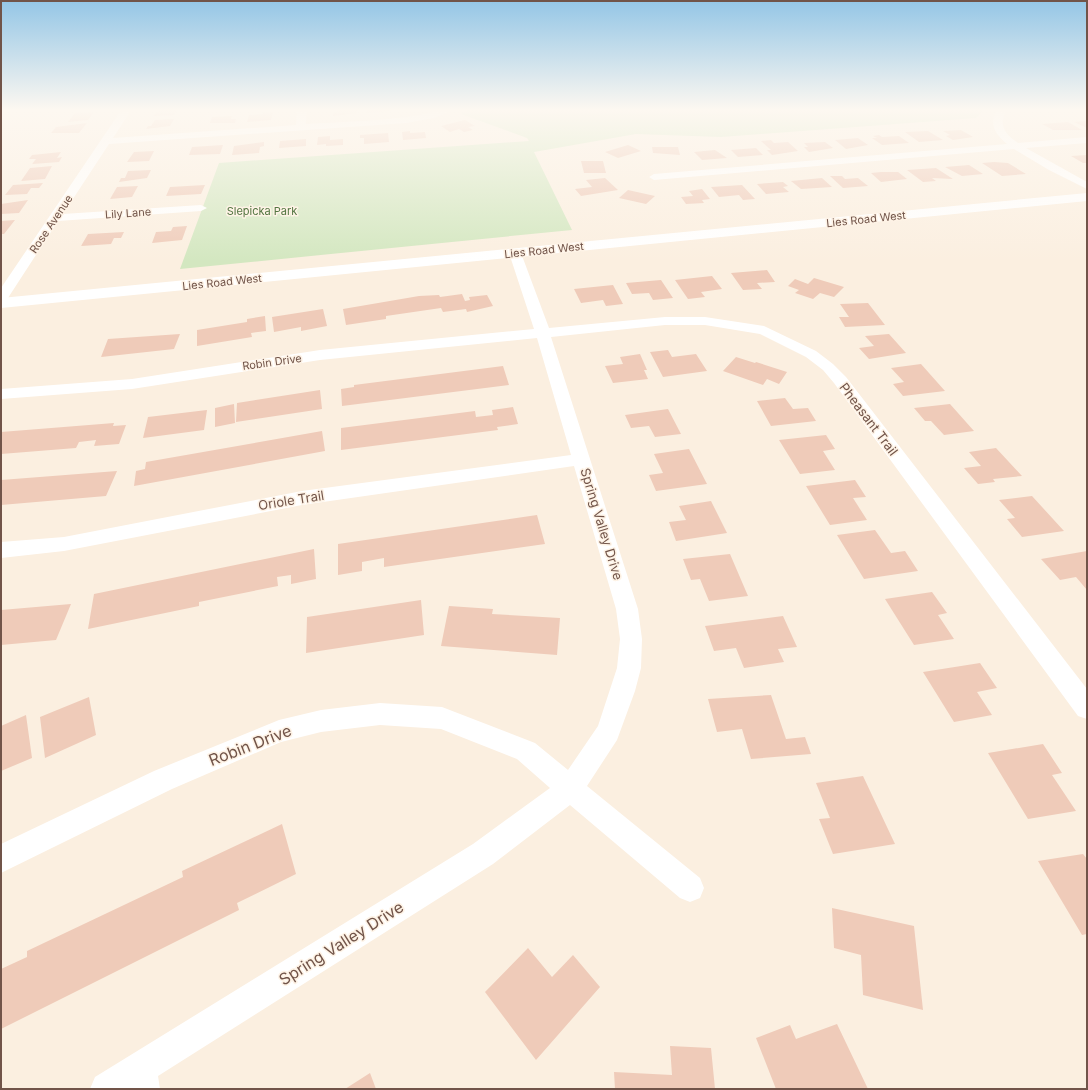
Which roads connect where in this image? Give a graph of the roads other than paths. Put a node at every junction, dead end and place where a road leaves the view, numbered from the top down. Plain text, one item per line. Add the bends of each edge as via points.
1 (93, 160) edge
2 (855, 160) edge
3 (1039, 160) edge
4 (654, 177) dead end
5 (1087, 186) edge
6 (1087, 197) edge
7 (201, 208) dead end
8 (54, 218) junction
9 (515, 253) junction
10 (1, 298) edge
11 (1, 303) edge
12 (543, 332) junction
13 (1, 394) edge
14 (582, 459) junction
15 (1, 550) edge
16 (1087, 708) edge
17 (570, 789) junction
18 (1, 859) edge
19 (690, 888) dead end
20 (142, 1079) edge
21 (107, 1089) edge

1 - 8 street, Rose Avenue
2 - 4 street
3 - 5 street
6 - 9 street, Lies Road West
7 - 8 street, Lily Lane
8 - 10 street, Rose Avenue
9 - 11 street, Lies Road West
9 - 12 street, Spring Valley Drive
12 - 13 street, Robin Drive via 320,355 132,384
12 - 14 street, Spring Valley Drive
12 - 16 street, Pheasant Trail via 705,321 764,330 811,354 840,380
14 - 15 street, Oriole Trail via 302,498 72,543
14 - 17 street, Spring Valley Drive via 627,609 631,639 629,668 608,732
17 - 18 street, Robin Drive via 526,751 442,718 380,714 329,720 279,731 185,771
17 - 19 street
17 - 20 street, Spring Valley Drive via 484,854
20 - 21 street, Spring Valley Drive

